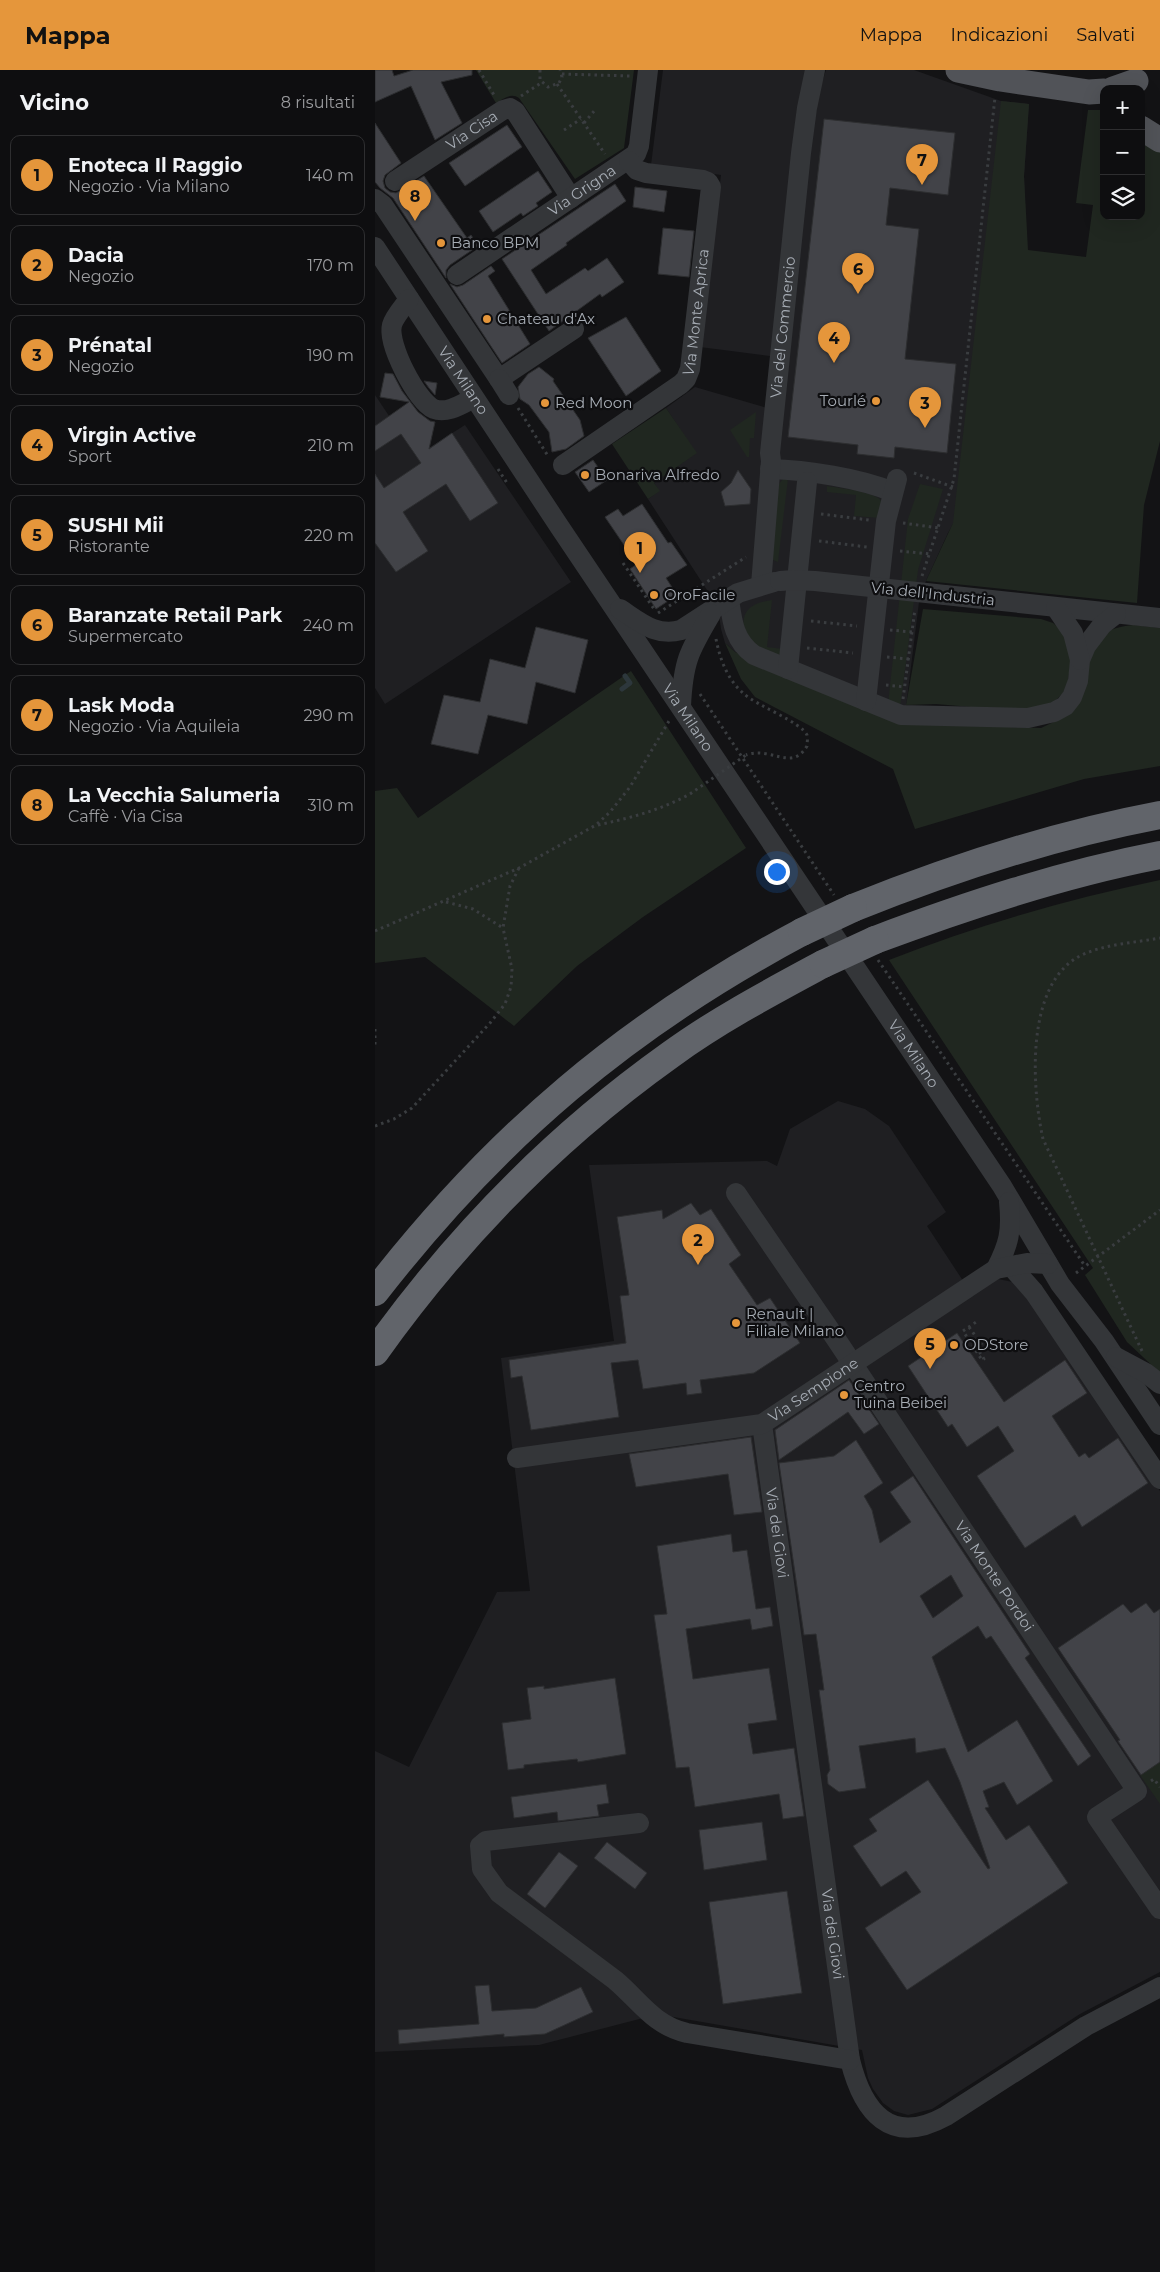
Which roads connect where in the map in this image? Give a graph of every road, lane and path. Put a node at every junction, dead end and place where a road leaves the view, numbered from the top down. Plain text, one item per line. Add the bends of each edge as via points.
1 (479, 70) edge
2 (540, 70) edge
3 (959, 70) edge
4 (815, 71) edge
5 (561, 72) edge
6 (640, 73) edge
7 (557, 84) junction
8 (1099, 94) edge
9 (995, 96) dead end
10 (503, 110) junction
11 (595, 110) dead end
12 (581, 119) junction
13 (584, 123) junction
14 (564, 130) dead end
15 (1144, 130) edge
16 (1160, 140) edge
17 (622, 165) junction
18 (395, 181) dead end
19 (375, 198) edge
20 (571, 198) junction
21 (375, 247) edge
22 (457, 275) dead end
23 (409, 299) junction
24 (574, 329) dead end
25 (467, 330) junction
26 (440, 346) junction
27 (504, 387) junction
28 (474, 398) junction
29 (557, 462) joint
30 (770, 468) junction
31 (807, 482) dead end
32 (801, 539) junction
33 (883, 549) junction
34 (930, 554) junction
35 (747, 556) dead end
36 (623, 563) dead end
37 (920, 581) dead end
38 (761, 585) junction
39 (611, 604) junction
40 (915, 604) dead end
41 (721, 605) junction
42 (1056, 608) junction
43 (1116, 614) junction
44 (1160, 618) edge
45 (793, 619) junction
46 (875, 628) junction
47 (714, 631) dead end
48 (912, 632) junction
49 (790, 646) junction
50 (872, 655) junction
51 (909, 659) junction
52 (1081, 660) junction
53 (788, 669) junction
54 (867, 701) junction
55 (675, 713) junction
56 (901, 715) junction
57 (1160, 815) edge
58 (596, 825) junction
59 (1160, 855) edge
60 (519, 868) junction
61 (1160, 871) edge
62 (445, 901) junction
63 (503, 928) junction
64 (375, 931) edge
65 (1160, 938) edge
66 (875, 940) junction
67 (375, 1029) edge
68 (375, 1045) edge
69 (375, 1126) edge
70 (1029, 1187) dead end
71 (736, 1193) dead end
72 (1005, 1193) junction
73 (1160, 1210) edge
74 (1097, 1256) junction
75 (1048, 1264) junction
76 (1085, 1266) junction
77 (1003, 1267) junction
78 (1076, 1273) dead end
79 (375, 1292) edge
80 (979, 1320) dead end
81 (969, 1327) junction
82 (1109, 1348) junction
83 (375, 1352) edge
84 (852, 1362) junction
85 (1153, 1378) edge
86 (761, 1424) junction
87 (1160, 1425) edge
88 (517, 1458) dead end
89 (1160, 1479) edge
90 (639, 1822) dead end
91 (1160, 1909) edge
92 (1160, 1987) edge
93 (850, 2060) junction

1 - 10 path
2 - 7 path via 542,83 549,87
3 - 8 main road
4 - 30 street, Via del Commercio via 801,153
5 - 6 path
5 - 7 path
6 - 17 street, Via Grigna via 639,146 636,154
7 - 12 path
9 - 34 path via 954,479
10 - 18 street, Via Cisa
10 - 20 street, Via Cisa via 510,108 515,111
11 - 13 path
12 - 13 path
12 - 14 path
13 - 17 path
15 - 16 main road
17 - 20 street, Via Grigna
17 - 29 street, Via Monte Aprica via 703,180 711,187 690,369 681,384
19 - 25 street via 383,205
20 - 22 street, Via Grigna
21 - 23 street, Via Milano
23 - 26 street, Via Milano
23 - 28 street via 392,324 392,343 401,366 428,406 443,410
24 - 27 street
25 - 26 street
25 - 27 street
26 - 28 street, Via Milano
27 - 29 path
28 - 39 street, Via Milano
30 - 33 street via 895,486
30 - 38 street, Via del Commercio
31 - 32 street
32 - 33 path
32 - 45 street
33 - 34 path
33 - 46 street
34 - 37 path
35 - 36 path via 657,614
38 - 41 street, Via dell'Industria
38 - 42 street, Via dell'Industria, bridge via 794,580 815,581
39 - 41 street, Via dell'Industria via 653,630 665,633 681,630
39 - 55 street, Via Milano
40 - 48 path
41 - 53 street via 741,644 754,656
41 - 55 street via 686,660
42 - 43 street, Via dell'Industria
42 - 52 street via 1073,634
43 - 44 street, Via dell'Industria
43 - 52 street via 1098,630 1086,646
45 - 46 path
45 - 49 street
46 - 48 path
46 - 50 street
47 - 58 path, bridge via 724,666 742,693 801,727 807,734 807,746 799,756 787,759 762,752 746,755 671,804
48 - 51 path
49 - 50 path
49 - 53 street
50 - 51 path
50 - 54 street
51 - 56 path
52 - 56 street via 1072,697 1054,712 1028,718
53 - 54 street
54 - 56 street
55 - 58 path via 625,794
55 - 72 street, Via Milano
57 - 79 highway, bridge via 1033,844 920,881 853,908 743,964 645,1028 557,1096 513,1136 445,1208
58 - 60 path
59 - 66 highway via 1026,888
60 - 62 path
60 - 63 path via 510,886
61 - 66 highway
62 - 63 path via 473,909
62 - 64 path
63 - 69 path via 512,979 509,995 500,1012 412,1108
65 - 74 path via 1089,952 1076,958 1060,972 1048,993 1041,1016 1035,1068 1036,1108 1043,1139
66 - 83 highway, bridge via 763,996 678,1050 577,1128 536,1164 467,1234
67 - 68 path
70 - 76 path
71 - 84 street, Via Monte Pordoi
72 - 75 street, Via Milano
72 - 77 street via 1010,1235
72 - 82 street, Via Milano via 1049,1247
73 - 74 path
74 - 76 path
74 - 85 path
75 - 77 street, Via Sempione
75 - 82 street, Via Milano
76 - 78 path
77 - 84 street, Via Sempione
77 - 89 street via 1034,1292
80 - 81 path
81 - 81 path via 982,1345 977,1348 982,1360 963,1331
82 - 85 street
82 - 87 street, Via Milano
84 - 86 street, Via Sempione
84 - 91 street, Via Monte Pordoi via 1137,1791 1097,1817
86 - 88 street, Via Sempione
86 - 93 street, Via dei Giovi
90 - 93 street via 486,1841 480,1846 482,1869 499,1893 615,1980 663,2024 687,2033
92 - 93 street, Via dei Giovi via 1086,2026 946,2116 923,2127 897,2127 874,2112 862,2096

